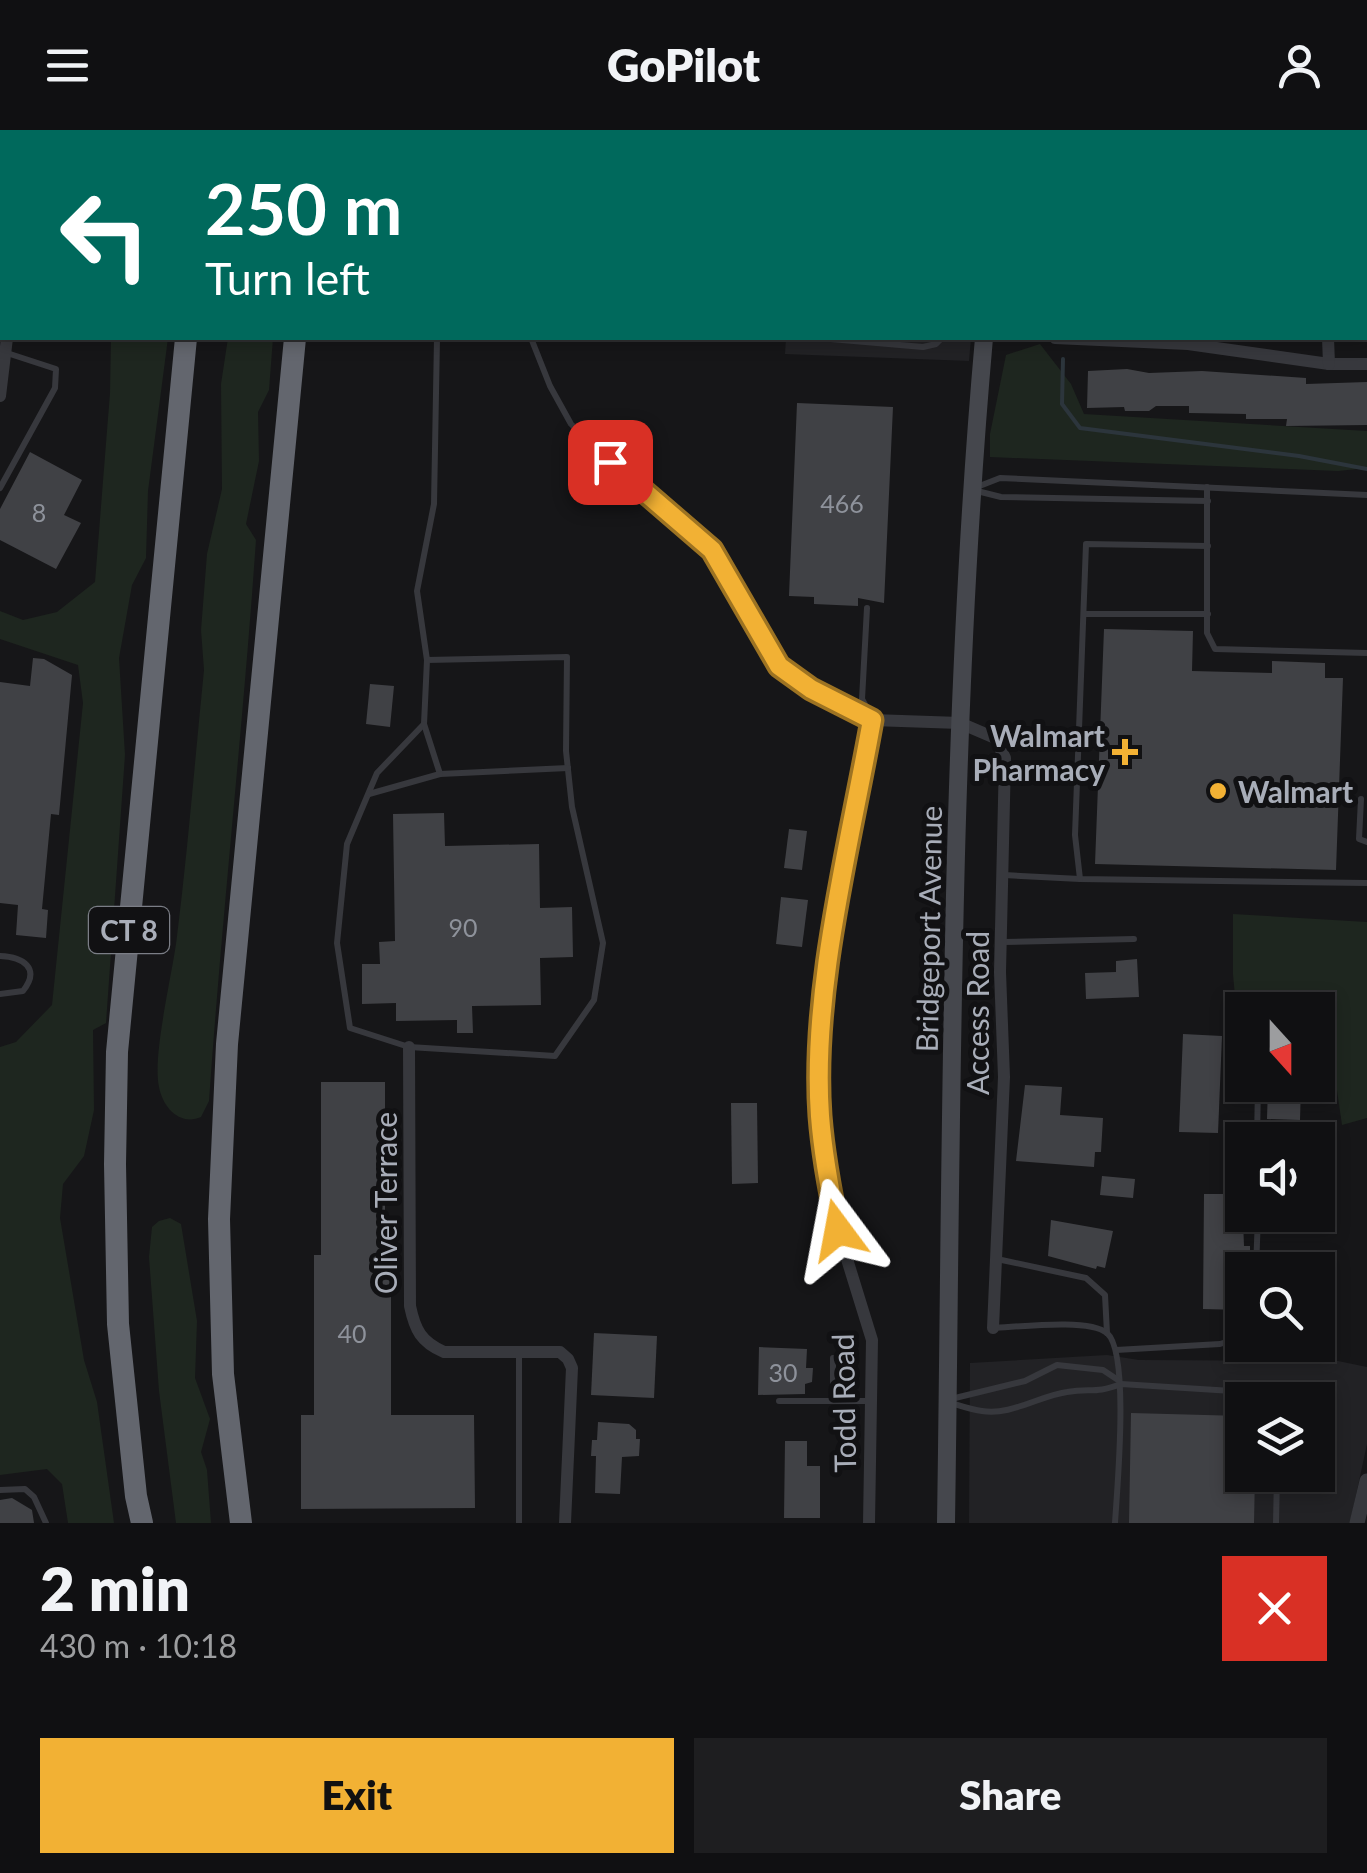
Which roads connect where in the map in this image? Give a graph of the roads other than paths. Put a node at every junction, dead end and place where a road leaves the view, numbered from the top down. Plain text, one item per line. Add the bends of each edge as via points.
1 (186, 340) edge
2 (295, 340) edge
3 (437, 340) edge
4 (532, 340) edge
5 (841, 340) edge
6 (940, 340) edge
7 (984, 340) edge
8 (1144, 340) edge
9 (1328, 340) edge
10 (1188, 341) edge
11 (7, 345) edge
12 (1329, 364) junction
13 (1367, 364) edge
14 (0, 396) edge
15 (1207, 487) junction
16 (0, 488) edge
17 (971, 489) junction
18 (1367, 495) edge
19 (1209, 501) junction
20 (1208, 546) junction
21 (867, 608) dead end
22 (1086, 614) junction
23 (1208, 614) junction
24 (1367, 653) edge
25 (427, 660) junction
26 (872, 720) junction
27 (424, 724) junction
28 (960, 724) junction
29 (568, 768) junction
30 (440, 774) junction
31 (368, 794) junction
32 (1361, 799) dead end
33 (1367, 842) edge
34 (1004, 875) junction
35 (1080, 880) junction
36 (1367, 883) edge
37 (1134, 939) dead end
38 (1002, 942) junction
39 (0, 956) edge
40 (0, 994) edge
41 (409, 1047) junction
42 (996, 1258) junction
43 (993, 1328) joint
44 (1108, 1333) junction
45 (1225, 1342) edge
46 (1116, 1350) junction
47 (520, 1352) junction
48 (833, 1358) dead end
49 (1121, 1384) junction
50 (1225, 1391) edge
51 (833, 1400) junction
52 (779, 1401) dead end
53 (871, 1401) junction
54 (945, 1401) junction
55 (1367, 1480) edge
56 (0, 1490) edge
57 (1277, 1492) edge
58 (46, 1523) edge
59 (142, 1523) edge
60 (241, 1523) edge
61 (520, 1523) edge
62 (566, 1523) edge
63 (869, 1523) edge
64 (946, 1523) edge
65 (1116, 1523) edge
66 (1276, 1523) edge
67 (1357, 1523) edge

1 - 59 highway, CT 8 via 117,1052 118,1324
2 - 60 highway via 227,1044 219,1219 223,1374
3 - 25 lane via 434,504 418,591
4 - 26 lane via 571,424 712,550 779,666
5 - 6 lane via 922,347
7 - 17 main road, Bridgeport Avenue
8 - 10 street
9 - 12 street
10 - 12 street
11 - 14 street
11 - 16 lane via 56,369 55,388
12 - 13 street
15 - 17 lane via 1000,478
15 - 18 lane
15 - 19 lane
17 - 19 lane via 1000,497
17 - 28 main road, Bridgeport Avenue
19 - 20 lane
20 - 22 lane via 1086,544
20 - 23 lane
21 - 26 lane via 862,699
22 - 23 lane
22 - 35 lane via 1075,835
23 - 24 lane via 1207,633 1216,650
25 - 27 lane
25 - 29 lane via 567,657
26 - 28 street
26 - 53 street, Todd Road via 824,990 820,1065 826,1175 872,1340
27 - 30 lane
27 - 31 lane via 377,773
28 - 34 street, Access Road via 1002,747
28 - 54 main road, Bridgeport Avenue
29 - 30 lane
29 - 41 lane via 603,943 594,1000 555,1056
30 - 31 lane
31 - 41 lane via 346,844 337,943 350,1028
32 - 33 lane via 1359,838
34 - 35 lane
34 - 38 street, Access Road
35 - 36 lane
37 - 38 lane
38 - 42 street, Access Road
39 - 40 lane via 25,962 30,983 23,992
41 - 47 street, Oliver Terrace via 414,1329 444,1352
42 - 43 street, Access Road
42 - 44 lane via 1086,1278 1105,1295
43 - 44 lane via 1089,1326
44 - 46 lane
45 - 46 lane
46 - 49 lane
47 - 61 lane
47 - 62 street, Oliver Terrace via 560,1352 572,1368
48 - 51 lane
49 - 50 lane
49 - 54 lane via 986,1412
49 - 54 lane via 1103,1370 1057,1365 1024,1382
49 - 65 lane
51 - 52 lane
51 - 53 lane
53 - 63 street, Todd Road
54 - 64 main road, Bridgeport Avenue
55 - 67 street
56 - 58 lane via 24,1489
57 - 66 lane

